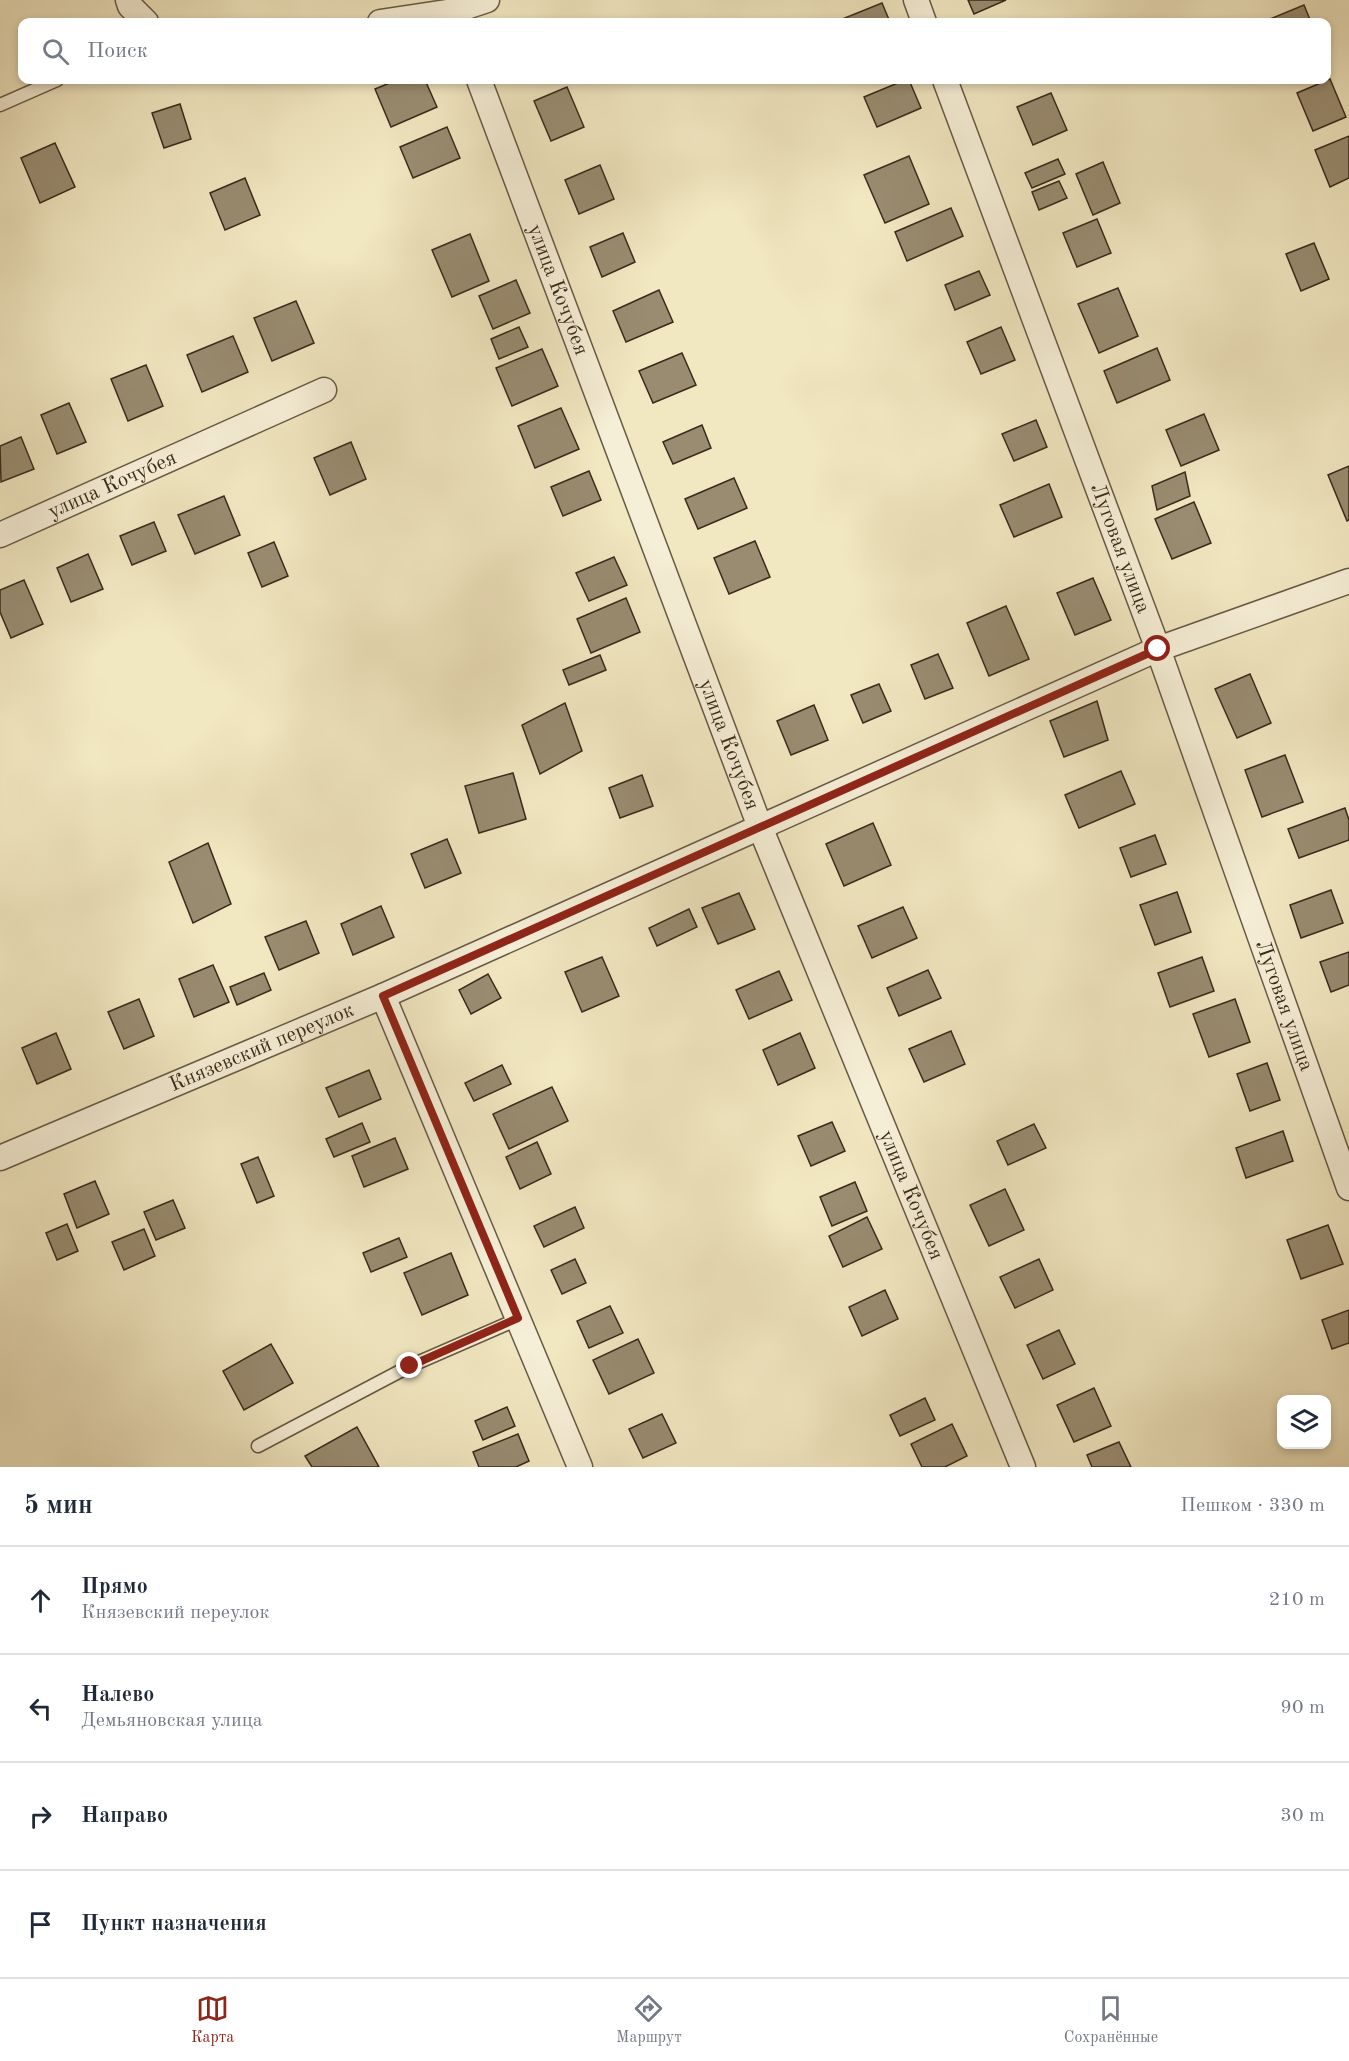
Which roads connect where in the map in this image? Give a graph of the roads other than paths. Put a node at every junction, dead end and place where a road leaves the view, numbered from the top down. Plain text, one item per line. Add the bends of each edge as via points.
1 (487, 0) edge
2 (916, 0) edge
3 (456, 17) edge
4 (441, 18) edge
5 (923, 18) edge
6 (48, 84) edge
7 (481, 84) edge
8 (946, 84) edge
9 (0, 105) edge
10 (324, 390) dead end
11 (0, 535) edge
12 (1349, 581) edge
13 (1158, 649) junction
14 (760, 827) junction
15 (383, 996) junction
16 (0, 1158) edge
17 (1349, 1188) edge
18 (518, 1318) junction
19 (258, 1446) dead end
20 (580, 1467) edge
21 (1023, 1467) edge

1 - 3 street
2 - 5 street
3 - 4 street
6 - 9 lane
7 - 14 street, улица Кочубея
8 - 13 street, Луговая улица
10 - 11 street, улица Кочубея
12 - 13 street, Князевский переулок
13 - 14 street, Князевский переулок
13 - 17 street, Луговая улица
14 - 15 street, Князевский переулок
14 - 21 street, улица Кочубея
15 - 16 street, Князевский переулок
15 - 18 street
18 - 19 lane via 410,1366
18 - 20 street

